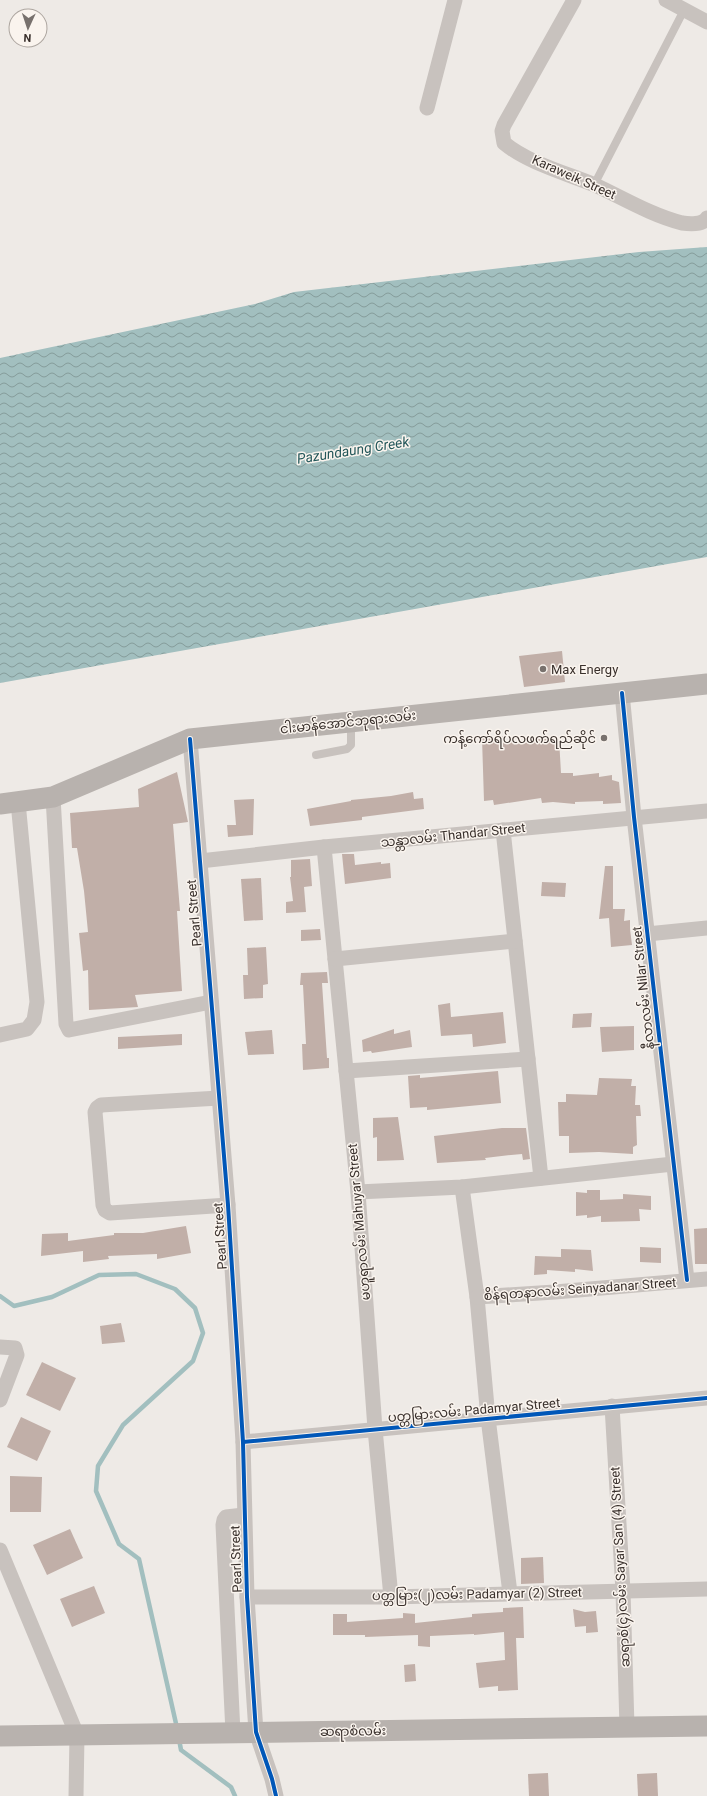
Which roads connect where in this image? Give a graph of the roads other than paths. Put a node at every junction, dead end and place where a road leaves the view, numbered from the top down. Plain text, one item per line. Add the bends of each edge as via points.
1 (455, 0) edge
2 (574, 0) edge
3 (673, 3) edge
4 (707, 22) edge
5 (427, 108) dead end
6 (594, 185) junction
7 (706, 219) edge
8 (707, 684) edge
9 (622, 693) junction
10 (351, 722) junction
11 (190, 739) junction
12 (316, 755) dead end
13 (53, 797) junction
14 (9, 803) edge
15 (707, 811) edge
16 (634, 817) junction
17 (503, 830) junction
18 (324, 847) junction
19 (200, 861) junction
20 (707, 928) edge
21 (647, 934) junction
22 (515, 941) junction
23 (335, 959) junction
24 (211, 1002) junction
25 (0, 1035) edge
26 (528, 1059) junction
27 (346, 1071) junction
28 (219, 1098) junction
29 (673, 1164) junction
30 (541, 1178) junction
31 (462, 1186) junction
32 (358, 1192) junction
33 (228, 1205) junction
34 (707, 1279) edge
35 (687, 1280) junction
36 (477, 1297) junction
37 (0, 1347) edge
38 (707, 1398) edge
39 (0, 1400) edge
40 (612, 1406) junction
41 (488, 1418) junction
42 (376, 1429) junction
43 (243, 1442) junction
44 (244, 1515) junction
45 (0, 1550) edge
46 (707, 1589) edge
47 (623, 1591) junction
48 (510, 1593) junction
49 (391, 1596) junction
50 (247, 1597) junction
51 (707, 1726) edge
52 (627, 1727) junction
53 (256, 1732) junction
54 (232, 1733) junction
55 (77, 1735) junction
56 (0, 1736) edge
57 (277, 1795) edge
58 (76, 1796) edge

1 - 5 street
2 - 6 street, Karaweik Street via 504,124 502,139 506,144 542,165
3 - 4 street
3 - 6 lane
6 - 7 street, Karaweik Street via 682,223 696,223
8 - 9 main road, ငါးမာန်အောင်ဘုရားလမ်း
9 - 10 main road, ငါးမာန်အောင်ဘုရားလမ်း
9 - 16 street, နီလာလမ်း Nilar Street
10 - 11 main road, ငါးမာန်အောင်ဘုရားလမ်း
10 - 12 lane via 351,745 347,749
11 - 13 main road, ငါးမာန်အောင်ဘုရားလမ်း
11 - 19 street, Pearl Street
13 - 14 main road, ငါးမာန်အောင်ဘုရားလမ်း
13 - 24 street via 66,1024 69,1030
14 - 25 street via 37,1002 34,1020 28,1029
15 - 16 street, သန္တာလမ်း Thandar Street
16 - 17 street, သန္တာလမ်း Thandar Street
16 - 21 street, နီလာလမ်း Nilar Street
17 - 18 street, သန္တာလမ်း Thandar Street
17 - 22 street
18 - 19 street, သန္တာလမ်း Thandar Street
18 - 23 street, မဟူရာလမ်း Mahuyar Street
19 - 24 street, Pearl Street
20 - 21 street
21 - 29 street, နီလာလမ်း Nilar Street
22 - 23 street
22 - 26 street
23 - 27 street, မဟူရာလမ်း Mahuyar Street
24 - 28 street, Pearl Street
26 - 27 street
26 - 30 street
27 - 32 street, မဟူရာလမ်း Mahuyar Street
28 - 33 street, Pearl Street
28 - 33 street via 101,1105 95,1112 105,1210 110,1213
29 - 30 street
29 - 35 street, နီလာလမ်း Nilar Street
30 - 31 street
31 - 32 street
31 - 36 street
32 - 42 street, မဟူရာလမ်း Mahuyar Street
33 - 43 street, Pearl Street
34 - 35 street, စိန်ရတနာလမ်း Seinyadanar Street
35 - 36 street, စိန်ရတနာလမ်း Seinyadanar Street
36 - 41 street
37 - 39 street via 15,1348 17,1355
38 - 40 street, ပတ္တမြားလမ်း Padamyar Street
40 - 41 street, ပတ္တမြားလမ်း Padamyar Street
40 - 47 street, ဆရာစံ(၄)လမ်း Sayar San (4) Street
41 - 42 street, ပတ္တမြားလမ်း Padamyar Street
41 - 48 street
42 - 43 street, ပတ္တမြားလမ်း Padamyar Street
42 - 49 street, မဟူရာလမ်း Mahuyar Street
43 - 44 street, Pearl Street
44 - 50 street, Pearl Street
44 - 54 street via 226,1517 223,1525
45 - 55 street
46 - 47 street, ပတ္တမြား(၂)လမ်း Padamyar (2) Street
47 - 48 street, ပတ္တမြား(၂)လမ်း Padamyar (2) Street
47 - 52 street, ဆရာစံ(၄)လမ်း Sayar San (4) Street
48 - 49 street, ပတ္တမြား(၂)လမ်း Padamyar (2) Street
49 - 50 street, ပတ္တမြား(၂)လမ်း Padamyar (2) Street
50 - 53 street, Pearl Street
51 - 52 main road, ဆရာစံလမ်း
52 - 53 main road, ဆရာစံလမ်း
53 - 54 main road, ဆရာစံလမ်း
53 - 57 street, Pearl Street
54 - 55 main road, ဆရာစံလမ်း
55 - 56 main road, ဆရာစံလမ်း
55 - 58 street

